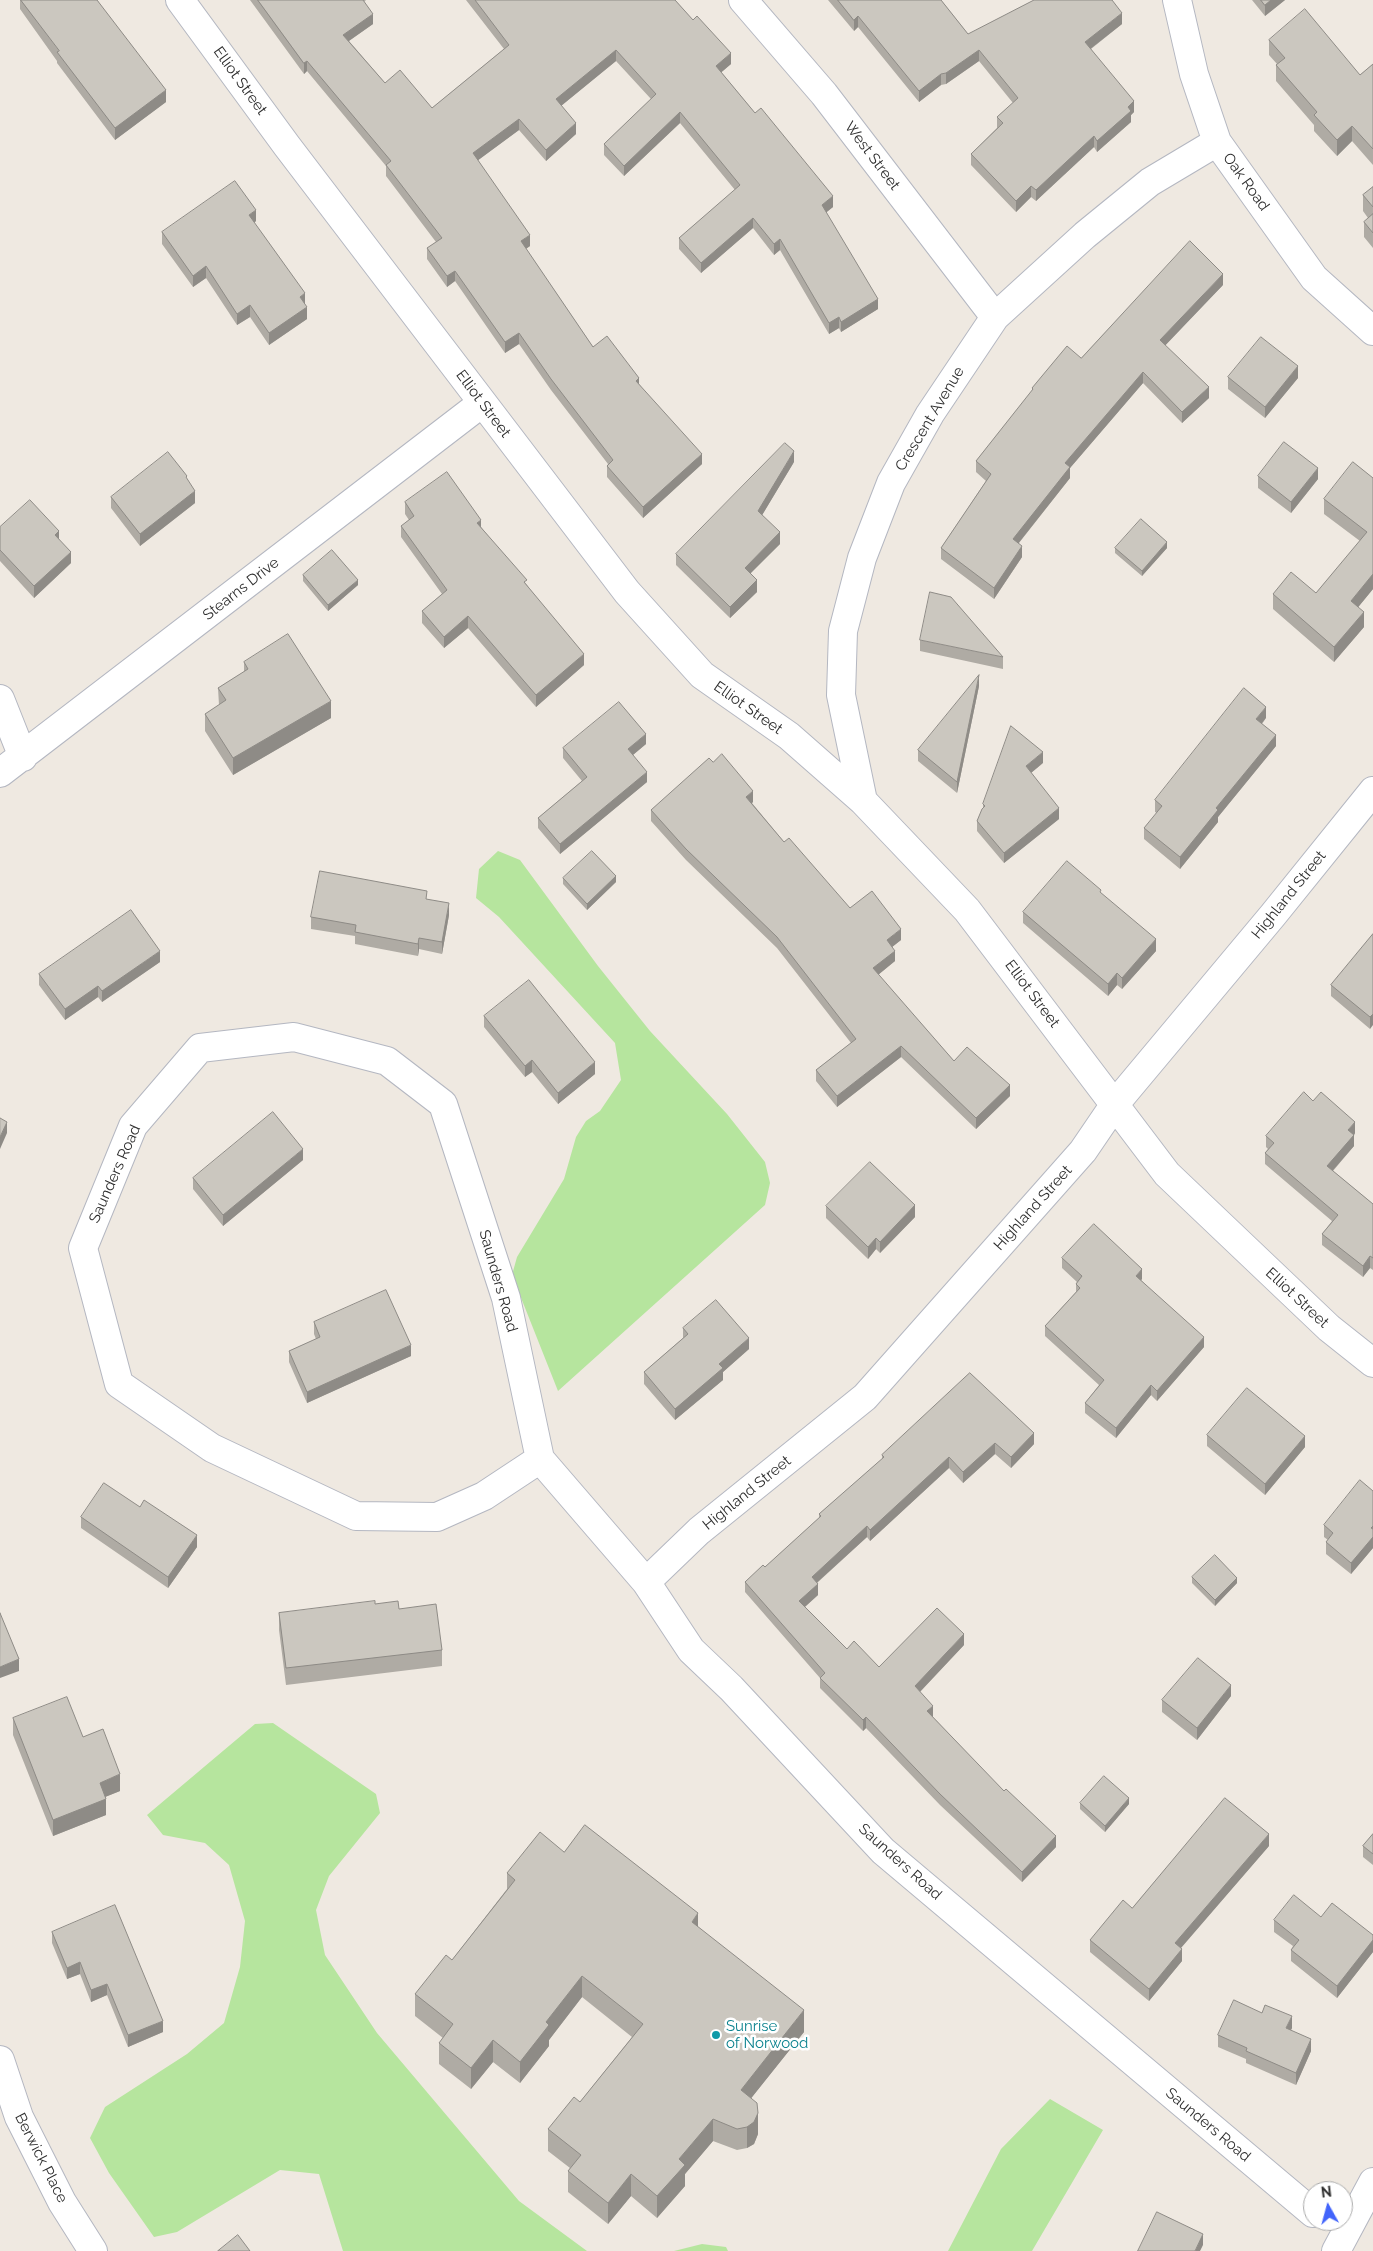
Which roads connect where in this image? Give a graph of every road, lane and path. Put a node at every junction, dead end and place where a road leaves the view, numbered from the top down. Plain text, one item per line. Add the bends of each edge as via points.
1 (180, 0) edge
2 (743, 0) edge
3 (1177, 0) edge
4 (1217, 142) junction
5 (995, 317) junction
6 (1373, 331) edge
7 (482, 403) junction
8 (0, 699) edge
9 (23, 757) junction
10 (0, 774) edge
11 (1373, 791) edge
12 (864, 801) junction
13 (1115, 1104) junction
14 (1373, 1363) edge
15 (540, 1459) junction
16 (646, 1582) junction
17 (0, 2060) edge
18 (1373, 2182) edge
19 (1303, 2205) edge
20 (1334, 2236) edge
21 (94, 2251) edge

1 - 7 street, Elliot Street
2 - 5 street, West Street via 824,94
3 - 4 street, Oak Road via 1194,74
4 - 5 street, Crescent Avenue via 1150,182 1085,235
4 - 6 street, Oak Road via 1314,278
5 - 12 street, Crescent Avenue via 930,414 891,484 862,558 842,630 841,695
7 - 9 street, Stearns Drive
7 - 12 street, Elliot Street via 626,592 702,675 789,736
8 - 9 street
9 - 10 street, Stearns Drive
11 - 13 street, Highland Street
12 - 13 street, Elliot Street via 968,910
13 - 14 street, Elliot Street via 1167,1174 1329,1328
13 - 16 street, Highland Street via 1083,1151 865,1398 699,1531
15 - 15 street, Saunders Road via 506,1298 443,1104 387,1061 294,1037 200,1048 134,1126 83,1248 119,1384 212,1448 356,1516 437,1517 484,1496
15 - 16 street, Saunders Road
16 - 19 street, Saunders Road via 691,1650 732,1688 883,1851
17 - 21 street, Berwick Place via 19,2117 62,2202
18 - 20 street

